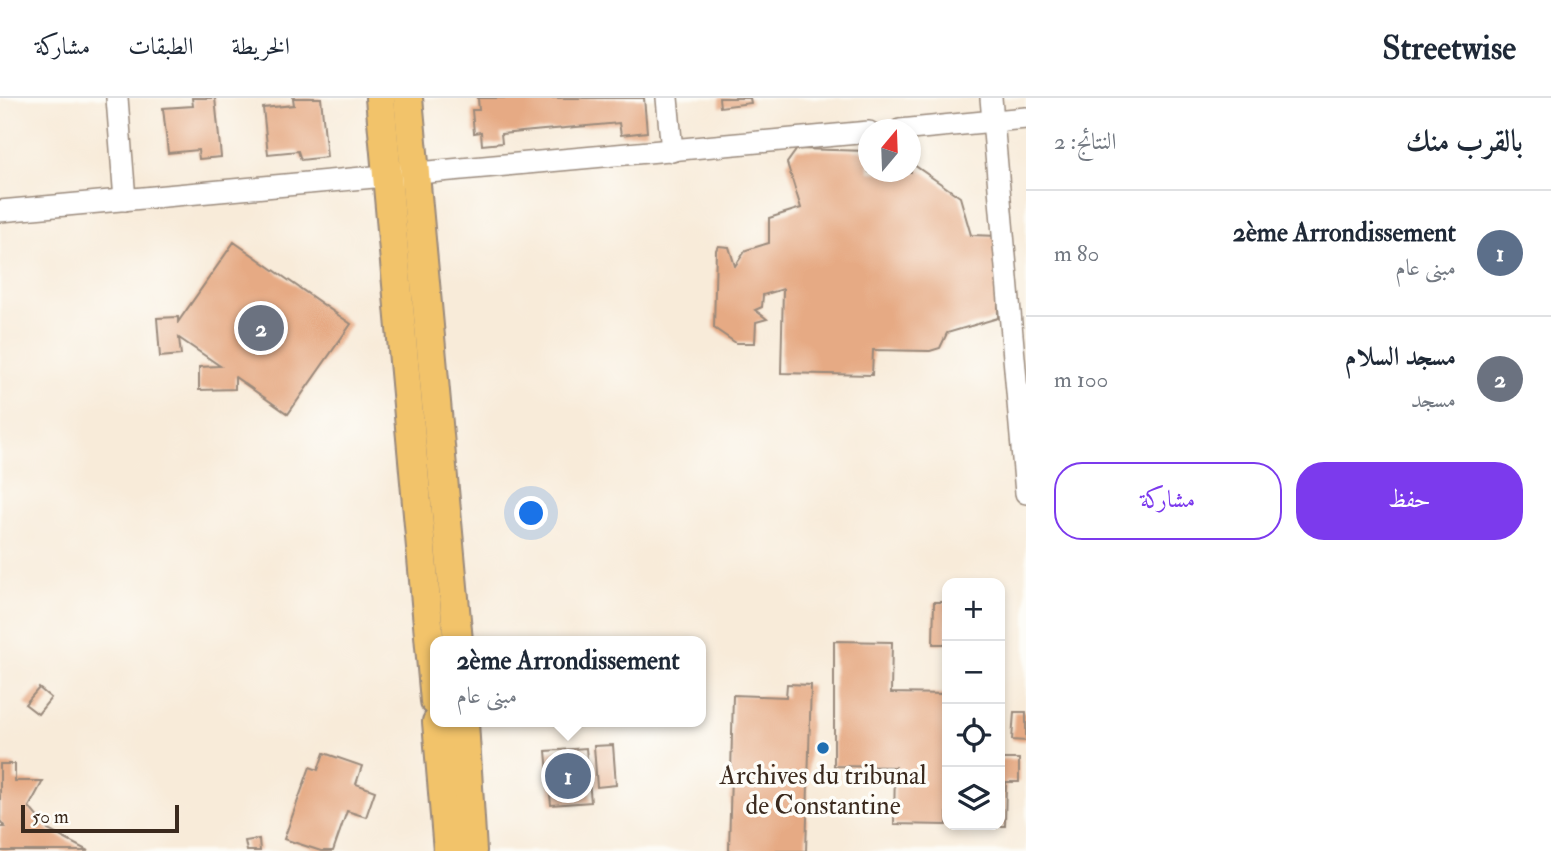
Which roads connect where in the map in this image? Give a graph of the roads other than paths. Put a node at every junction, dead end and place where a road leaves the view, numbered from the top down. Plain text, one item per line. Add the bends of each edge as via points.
1 (117, 98) edge
2 (380, 98) edge
3 (408, 98) edge
4 (667, 98) edge
5 (990, 98) edge
6 (1026, 118) edge
7 (993, 121) junction
8 (921, 128) edge
9 (858, 133) edge
10 (673, 150) junction
11 (414, 175) junction
12 (386, 177) junction
13 (125, 200) junction
14 (0, 211) edge
15 (1019, 326) edge
16 (1026, 493) edge
17 (458, 636) edge
18 (430, 648) edge
19 (437, 727) edge
20 (464, 727) edge
21 (448, 851) edge
22 (472, 851) edge

1 - 13 street
2 - 12 main road
3 - 11 main road
4 - 10 street
5 - 7 street
6 - 7 street
7 - 8 street
7 - 15 street
9 - 10 street
10 - 11 street
11 - 12 street
11 - 17 main road
12 - 13 street
12 - 18 main road
13 - 14 street
15 - 16 street
19 - 21 main road
20 - 22 main road

